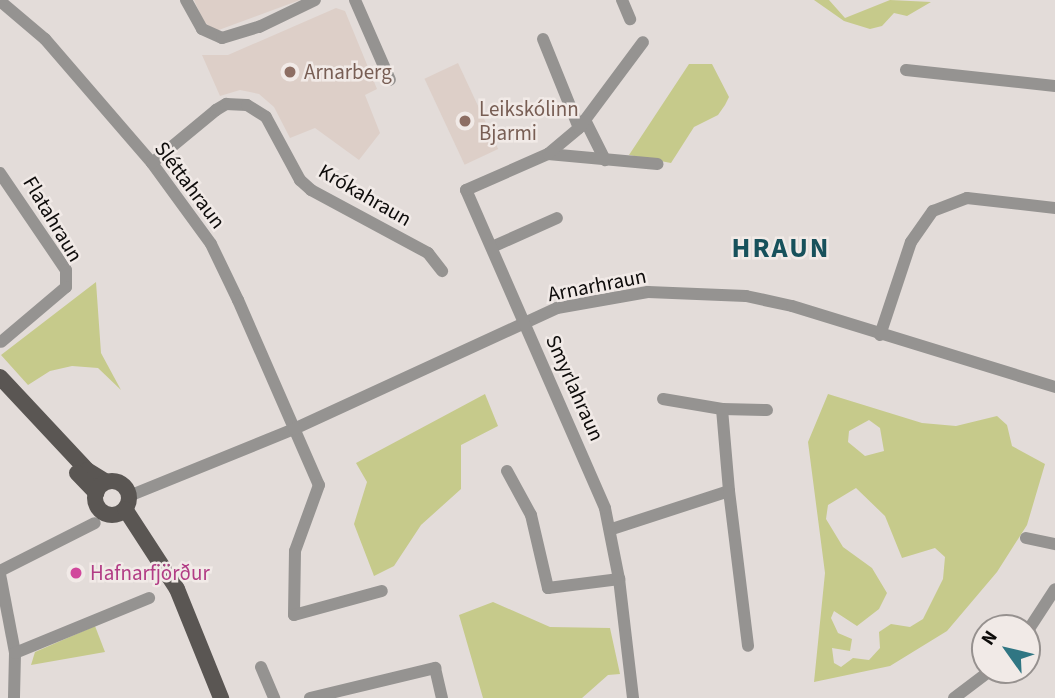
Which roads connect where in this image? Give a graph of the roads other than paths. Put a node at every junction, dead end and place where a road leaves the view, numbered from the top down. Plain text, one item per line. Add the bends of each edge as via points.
1 (186, 0) edge
2 (315, 0) edge
3 (355, 0) edge
4 (622, 0) edge
5 (0, 1) edge
6 (630, 19) dead end
7 (542, 39) dead end
8 (643, 42) dead end
9 (906, 70) dead end
10 (390, 80) dead end
11 (1055, 86) edge
12 (582, 124) junction
13 (548, 154) junction
14 (605, 160) junction
15 (152, 163) junction
16 (658, 164) dead end
17 (0, 173) edge
18 (1055, 208) edge
19 (557, 218) dead end
20 (492, 247) junction
21 (442, 271) dead end
22 (525, 323) junction
23 (880, 335) junction
24 (1, 341) edge
25 (0, 366) edge
26 (0, 377) edge
27 (1055, 387) edge
28 (0, 389) edge
29 (663, 399) dead end
30 (722, 409) junction
31 (767, 410) dead end
32 (294, 429) junction
33 (65, 448) junction
34 (507, 471) dead end
35 (101, 488) junction
36 (729, 491) junction
37 (123, 506) junction
38 (95, 523) dead end
39 (612, 529) junction
40 (1026, 538) dead end
41 (1055, 544) edge
42 (0, 572) edge
43 (620, 579) junction
44 (1055, 589) edge
45 (382, 591) dead end
46 (149, 598) dead end
47 (1039, 614) edge
48 (748, 646) dead end
49 (15, 653) junction
50 (261, 667) dead end
51 (972, 684) edge
52 (14, 698) edge
53 (214, 698) edge
54 (221, 698) edge
55 (274, 698) edge
56 (310, 698) edge
57 (442, 698) edge
58 (633, 698) edge
59 (954, 698) edge

1 - 2 street via 202,29 222,38
3 - 10 street
4 - 6 street
5 - 15 street, Sléttahraun via 45,39
7 - 12 street
8 - 12 street, Smyrlahraun
9 - 11 street
12 - 13 street, Smyrlahraun
12 - 14 street
13 - 14 street, Smyrlahraun
13 - 20 street, Smyrlahraun via 466,190
14 - 16 street, Smyrlahraun
15 - 21 street, Krókahraun via 216,110 226,104 247,105 267,117 305,185 428,253
15 - 32 street, Sléttahraun via 211,244
17 - 24 street, Flatahraun via 66,270 66,287
18 - 23 street via 967,198 933,211 911,242
19 - 20 street
20 - 22 street, Smyrlahraun
22 - 23 street, Arnarhraun via 557,308 611,298 648,292 705,293 792,306
22 - 32 street, Arnarhraun
22 - 39 street, Smyrlahraun via 555,385
23 - 27 street, Arnarhraun
25 - 33 street
26 - 33 main road
28 - 35 main road
29 - 30 street
30 - 31 street
30 - 36 street
32 - 37 street, Arnarhraun
32 - 45 street, Sléttahraun via 318,485 295,551 294,615
33 - 35 main road
34 - 43 street via 531,515 548,588
35 - 37 main road via 120,483
35 - 37 main road via 100,509
36 - 39 street
36 - 48 street
37 - 53 main road via 172,593
37 - 54 main road via 177,589
38 - 42 street
39 - 43 street, Smyrlahraun
40 - 41 street
42 - 49 street
43 - 58 street, Smyrlahraun
44 - 47 street
46 - 49 street
49 - 52 street
50 - 55 street
51 - 59 street
56 - 57 street via 435,668

